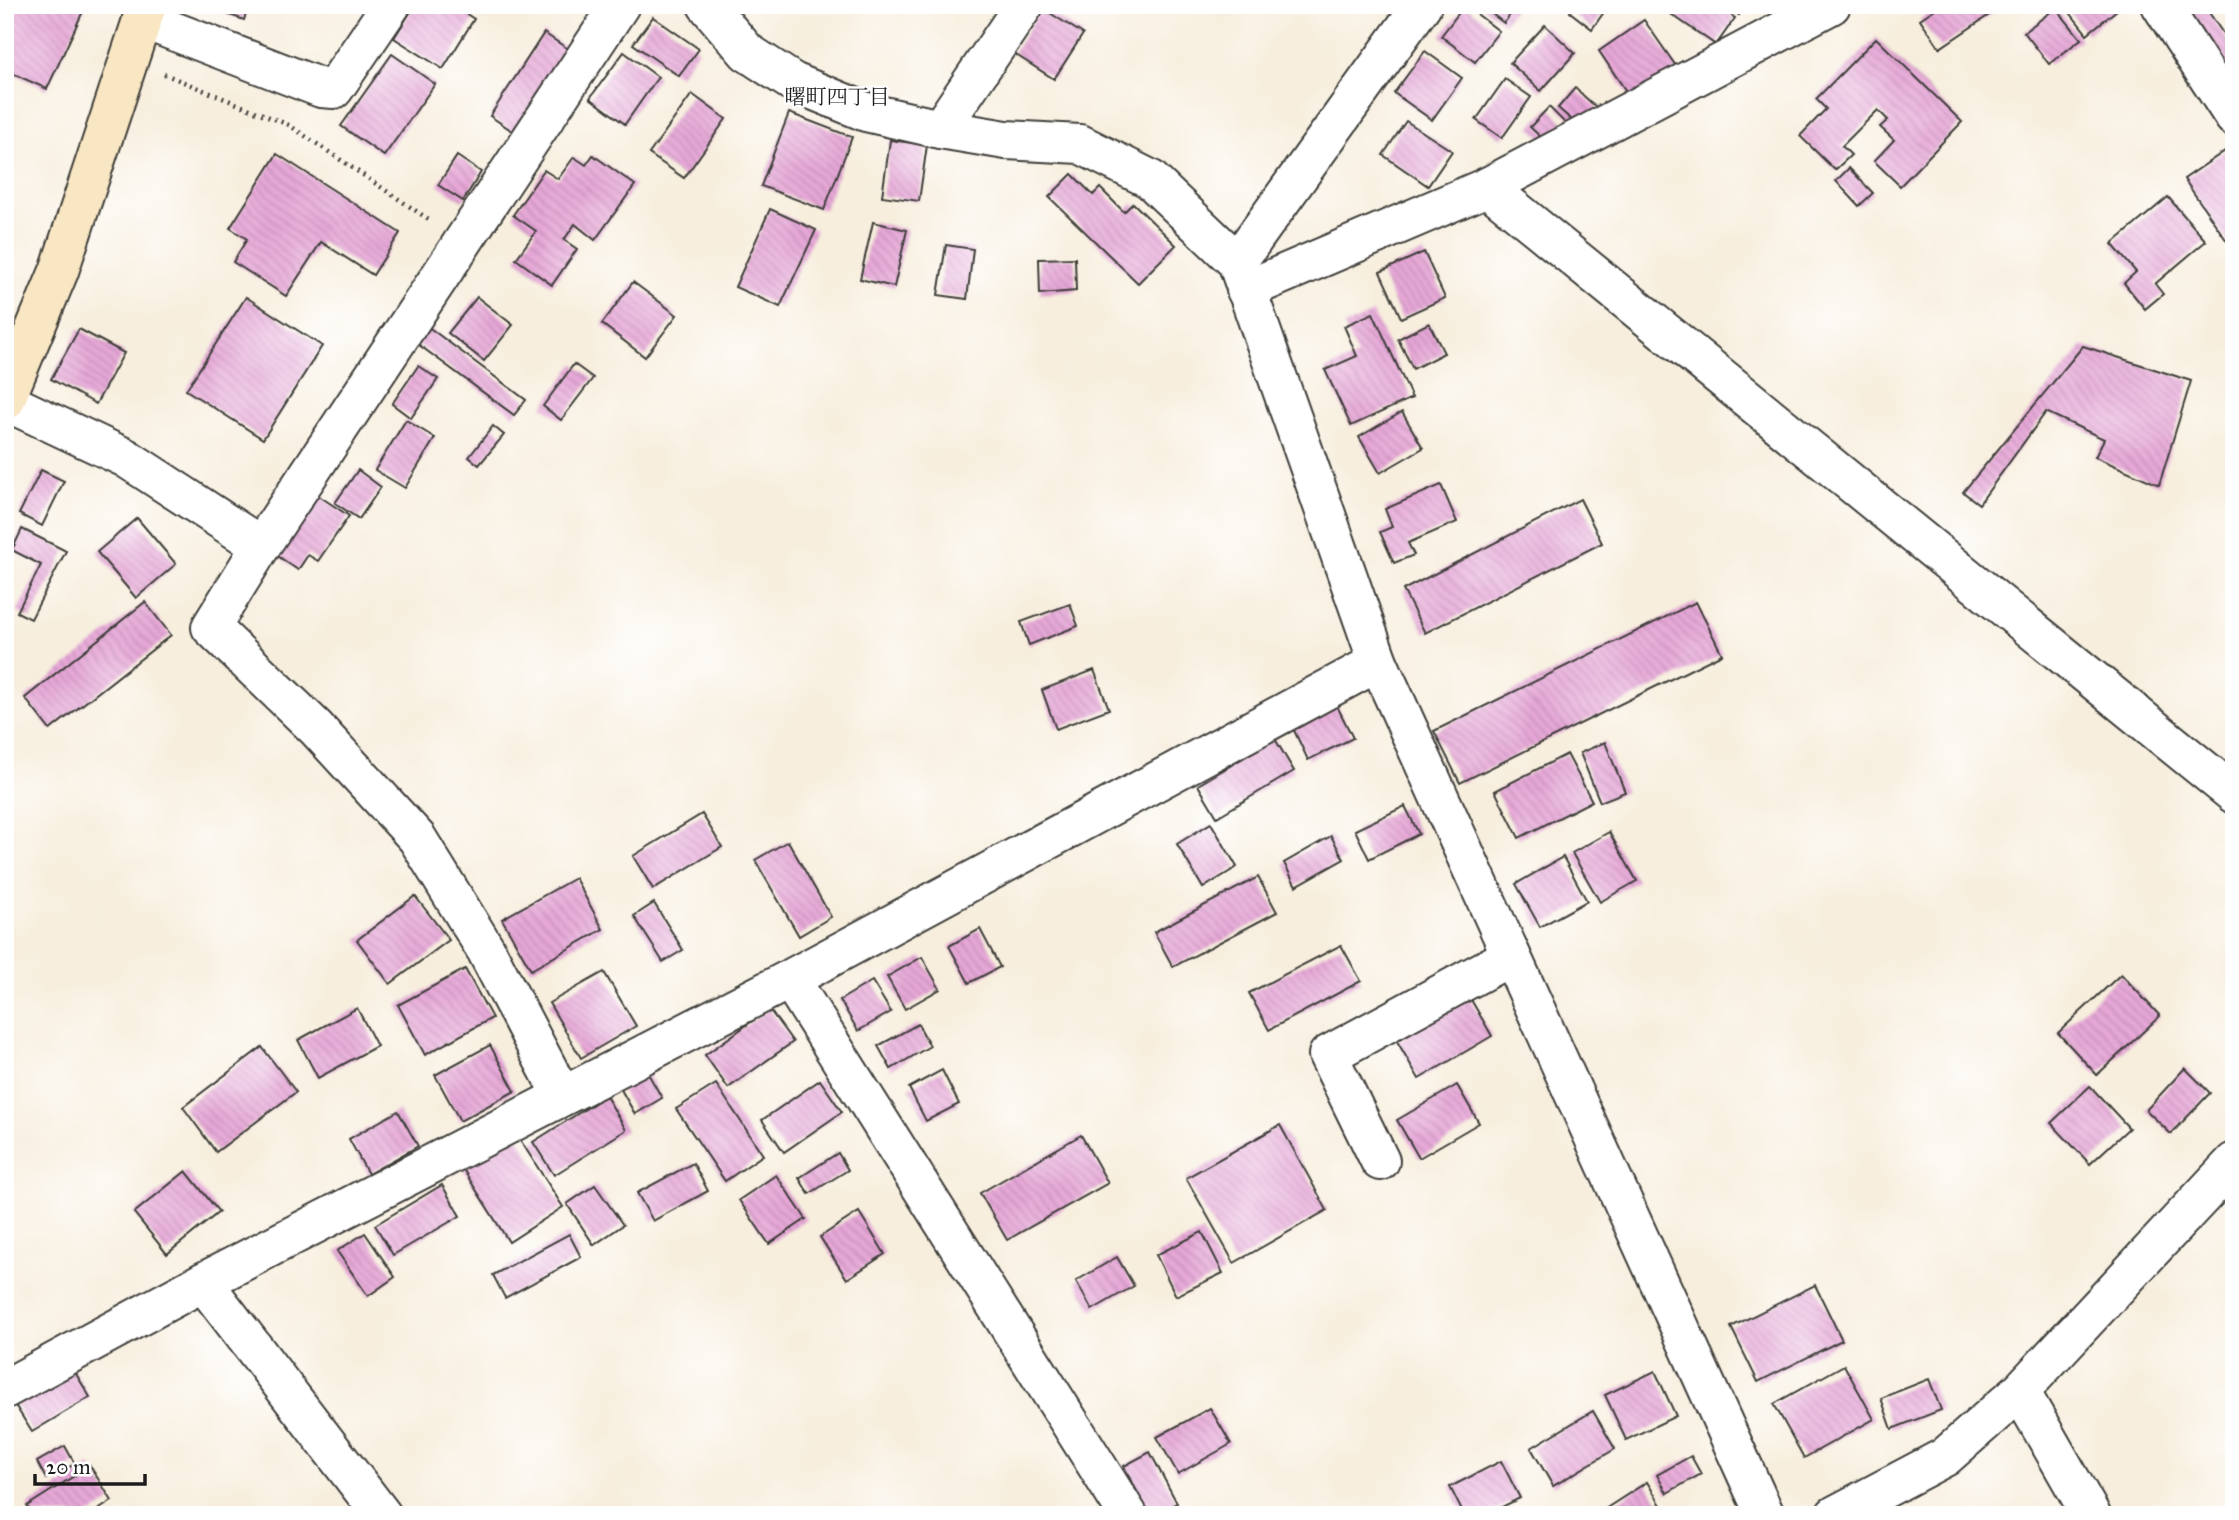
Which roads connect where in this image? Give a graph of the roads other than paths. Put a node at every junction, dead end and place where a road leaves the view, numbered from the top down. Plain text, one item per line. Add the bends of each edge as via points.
1 (391, 5) edge
2 (620, 5) edge
3 (708, 5) edge
4 (1024, 5) edge
5 (1422, 5) edge
6 (1831, 5) edge
7 (2161, 5) edge
8 (145, 12) edge
9 (2234, 117) edge
10 (940, 129) junction
11 (1487, 187) junction
12 (1242, 276) junction
13 (5, 401) edge
14 (261, 546) junction
15 (1378, 662) junction
16 (2234, 794) edge
17 (1511, 956) junction
18 (790, 979) junction
19 (562, 1096) junction
20 (1380, 1161) dead end
21 (2234, 1162) edge
22 (203, 1282) junction
23 (5, 1390) edge
24 (2020, 1391) junction
25 (382, 1515) edge
26 (1128, 1515) edge
27 (1765, 1515) edge
28 (1835, 1515) edge
29 (2091, 1515) edge

1 - 8 street via 334,89 321,88
2 - 14 street
3 - 10 street via 747,52 793,82 866,112
4 - 10 street
5 - 12 street
6 - 11 street
7 - 9 street
8 - 13 street via 59,271
10 - 12 street via 1006,140 1080,144 1150,178
11 - 12 street
11 - 16 street
12 - 15 street
13 - 14 street via 126,458
14 - 19 street via 211,627 316,727 417,838 486,950
15 - 17 street
15 - 18 street
17 - 20 street via 1328,1055
17 - 27 street
18 - 19 street
18 - 26 street
19 - 22 street
21 - 24 street
22 - 23 street
22 - 25 street
24 - 28 street via 1945,1457
24 - 29 street

